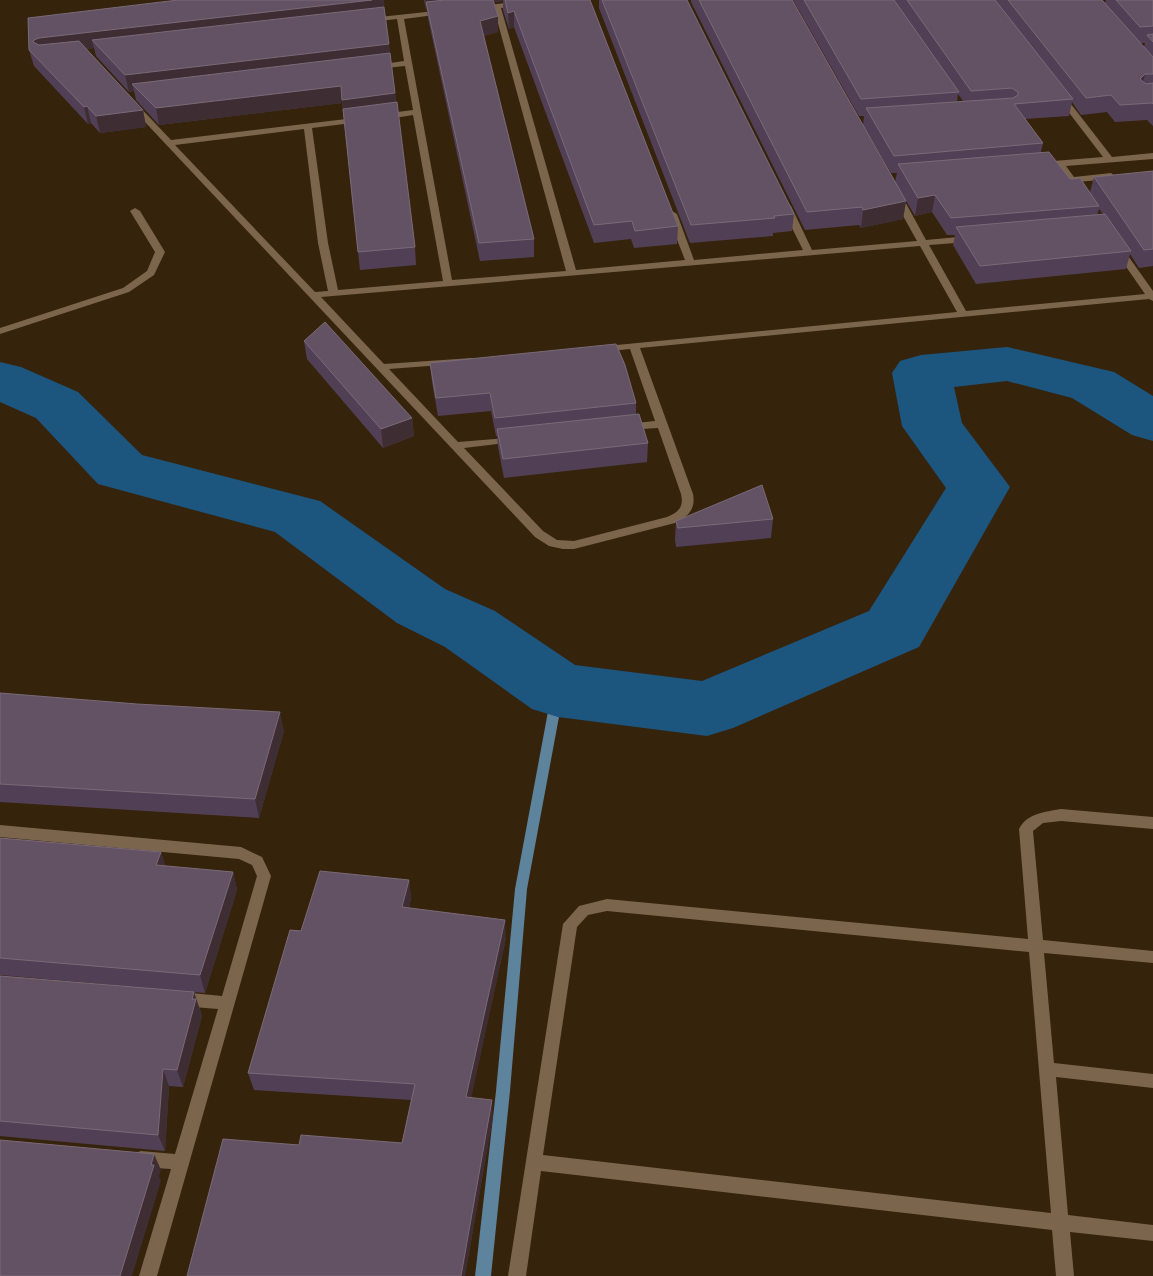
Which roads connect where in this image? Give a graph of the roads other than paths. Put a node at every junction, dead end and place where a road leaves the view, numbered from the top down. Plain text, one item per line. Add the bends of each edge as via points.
1 (551, 0) edge
2 (497, 6) junction
3 (468, 9) edge
4 (448, 11) edge
5 (400, 16) junction
6 (360, 21) edge
7 (408, 63) junction
8 (369, 68) edge
9 (1056, 91) edge
10 (131, 96) edge
11 (417, 112) junction
12 (308, 126) junction
13 (168, 143) junction
14 (1153, 156) edge
15 (1109, 159) junction
16 (1060, 163) junction
17 (1031, 166) edge
18 (1116, 176) edge
19 (1070, 180) junction
20 (891, 186) edge
21 (783, 200) edge
22 (1087, 204) edge
23 (670, 208) edge
24 (135, 211) dead end
25 (980, 238) edge
26 (924, 243) junction
27 (1114, 243) edge
28 (809, 253) junction
29 (691, 263) junction
30 (572, 273) junction
31 (448, 284) junction
32 (334, 294) junction
33 (314, 295) junction
34 (1153, 297) edge
35 (963, 314) junction
36 (0, 331) edge
37 (634, 346) junction
38 (586, 350) edge
39 (478, 359) edge
40 (381, 367) junction
41 (661, 424) junction
42 (612, 429) edge
43 (524, 438) edge
44 (456, 446) junction
45 (1153, 822) edge
46 (0, 831) edge
47 (1035, 945) junction
48 (1153, 957) edge
49 (168, 998) edge
50 (228, 1003) junction
51 (1046, 1070) junction
52 (1153, 1081) edge
53 (124, 1157) edge
54 (181, 1162) junction
55 (534, 1162) junction
56 (1060, 1224) junction
57 (1153, 1233) edge
58 (148, 1276) edge
59 (517, 1276) edge
60 (1065, 1276) edge

1 - 2 street
2 - 3 street
2 - 30 street
4 - 5 street
5 - 6 street
5 - 7 street
7 - 8 street
7 - 11 street
9 - 15 street
10 - 13 street
11 - 12 street
11 - 31 street
12 - 13 street
12 - 32 street via 323,243
13 - 33 street
14 - 15 street
15 - 16 street
16 - 17 street
16 - 19 street
18 - 19 street
19 - 22 street
20 - 26 street
21 - 28 street
23 - 29 street
24 - 36 street via 160,252 151,273 126,290
25 - 26 street
26 - 28 street
26 - 35 street
27 - 34 street
28 - 29 street
29 - 30 street
30 - 31 street
31 - 32 street
32 - 33 street
33 - 40 street
34 - 35 street
35 - 37 street
37 - 38 street
37 - 41 street
39 - 40 street
40 - 44 street
41 - 42 street
41 - 44 street via 689,502 682,516 566,546 554,545 539,534
43 - 44 street
45 - 47 street via 1062,815 1040,818 1026,829
46 - 50 street via 241,853 257,861 264,876
47 - 48 street
47 - 51 street
47 - 55 street via 607,905 584,910 570,924
49 - 50 street
50 - 54 street
51 - 52 street
51 - 56 street
53 - 54 street
54 - 58 street
55 - 56 street
55 - 59 street
56 - 57 street
56 - 60 street

